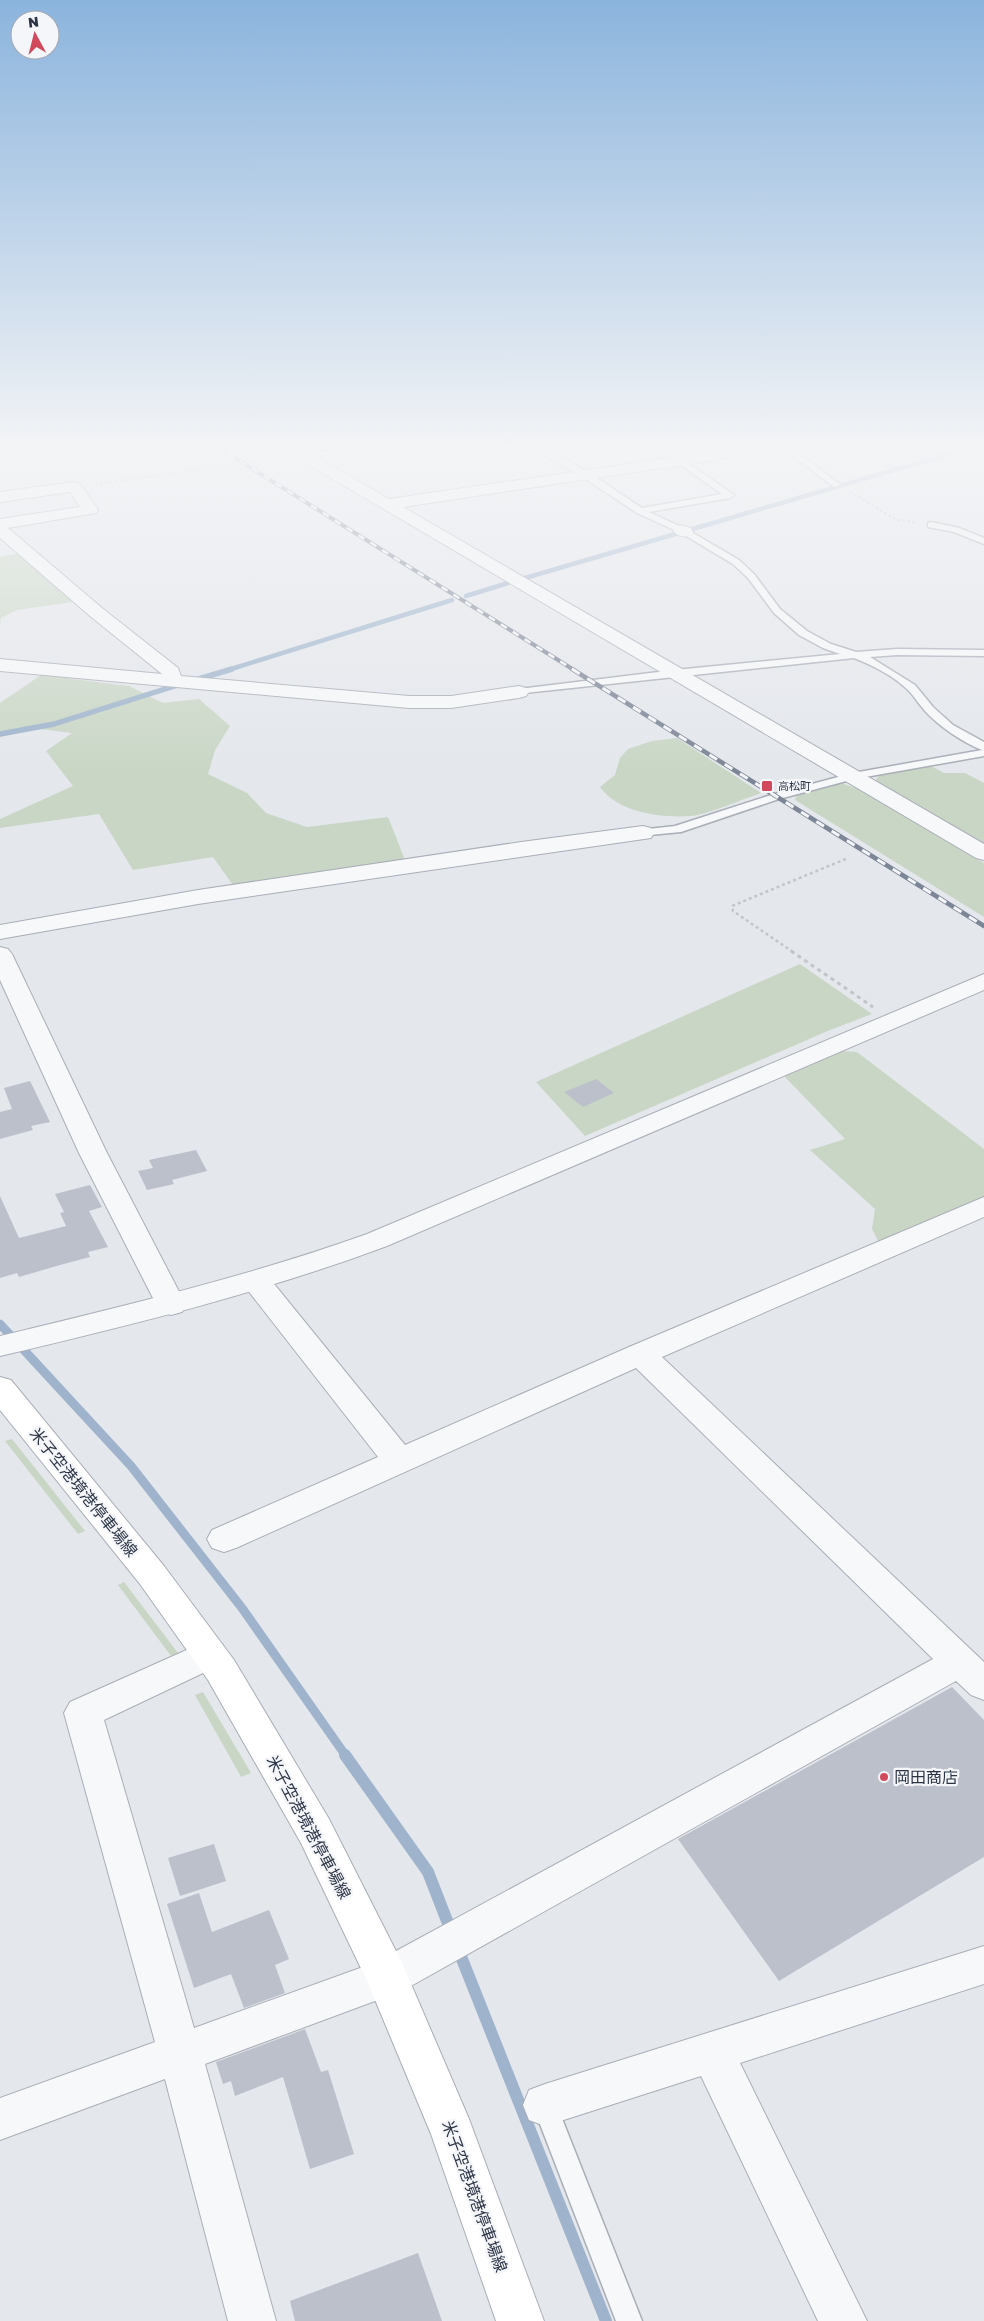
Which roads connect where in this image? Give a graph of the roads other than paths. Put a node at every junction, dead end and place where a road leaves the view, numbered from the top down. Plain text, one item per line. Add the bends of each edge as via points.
1 (29, 554) edge
2 (474, 554) edge
3 (723, 554) edge
4 (984, 653) edge
5 (858, 656) junction
6 (0, 665) edge
7 (675, 673) junction
8 (171, 681) junction
9 (519, 692) joint
10 (984, 747) edge
11 (984, 753) edge
12 (853, 776) junction
13 (643, 833) joint
14 (984, 853) edge
15 (0, 932) edge
16 (0, 954) edge
17 (984, 981) edge
18 (984, 1206) edge
19 (256, 1281) junction
20 (171, 1305) junction
21 (0, 1346) edge
22 (640, 1354) junction
23 (0, 1388) edge
24 (399, 1462) junction
25 (224, 1539) dead end
26 (209, 1654) junction
27 (972, 1673) edge
28 (984, 1966) edge
29 (387, 1977) junction
30 (712, 2052) junction
31 (180, 2053) junction
32 (545, 2105) joint
33 (0, 2120) edge
34 (252, 2321) edge
35 (520, 2321) edge
36 (629, 2321) edge
37 (843, 2321) edge

1 - 8 street via 171,672
2 - 7 street
3 - 5 lane via 751,576 777,611 804,633 827,646
4 - 5 lane via 897,652
5 - 7 lane
5 - 10 lane via 893,674 948,726
6 - 8 street
7 - 9 lane
7 - 12 street
8 - 9 street via 409,702 451,702
11 - 12 lane
12 - 13 lane via 774,797 677,829
12 - 14 street
13 - 15 street via 532,846 158,903
16 - 20 street via 94,1153
17 - 19 street via 377,1240
18 - 22 street
19 - 20 street
19 - 24 street
20 - 21 street
22 - 24 street
22 - 27 street
23 - 26 main road, 米子空港境港停車場線 via 152,1575
24 - 25 street
26 - 29 main road, 米子空港境港停車場線 via 315,1831
26 - 31 street via 83,1713
27 - 29 street
28 - 30 street
29 - 31 street
29 - 35 main road, 米子空港境港停車場線 via 453,2134
30 - 32 street
30 - 37 street
31 - 33 street
31 - 34 street
32 - 36 lane

